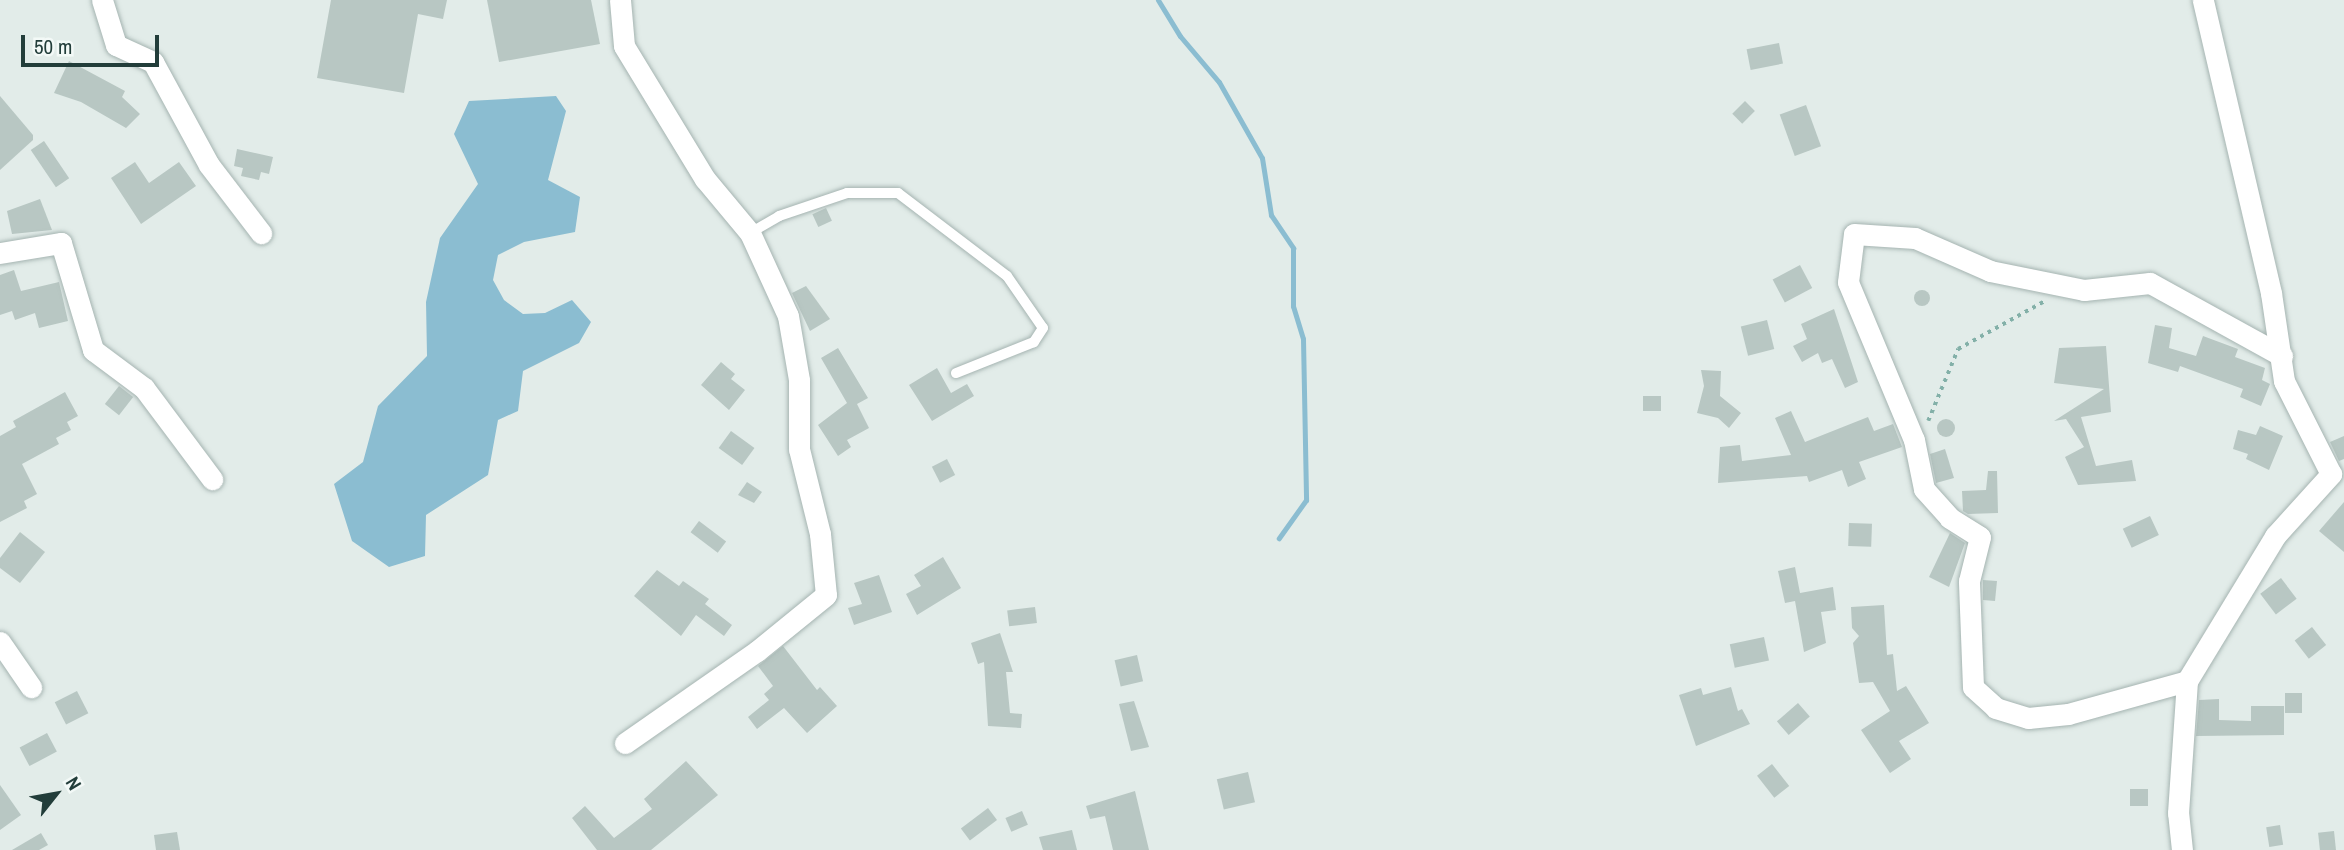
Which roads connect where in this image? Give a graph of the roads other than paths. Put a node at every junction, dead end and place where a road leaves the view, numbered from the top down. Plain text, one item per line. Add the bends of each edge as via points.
1 (102, 0) edge
2 (620, 0) edge
3 (2203, 0) edge
4 (261, 233) dead end
5 (750, 233) junction
6 (0, 253) edge
7 (2282, 356) junction
8 (956, 373) dead end
9 (212, 479) dead end
10 (0, 642) edge
11 (2187, 681) junction
12 (31, 687) dead end
13 (625, 743) dead end
14 (2182, 850) edge

1 - 4 street via 116,45 153,62 209,165
2 - 5 street via 624,46 652,97 705,179
3 - 7 street
5 - 8 lane via 779,216 847,193 898,193 1007,276 1043,328 1034,342
5 - 13 street via 788,316 799,380 799,449 820,534 826,595 757,651
6 - 9 street via 61,243 93,350 144,388
7 - 11 street via 2284,381 2331,474 2275,536
7 - 11 street via 2150,283 2084,290 1990,271 1915,238 1854,234 1848,282 1914,440 1924,489 1950,518 1980,537 1969,581 1973,687 1996,708 2028,718 2068,714
10 - 12 street
11 - 14 street via 2178,813

